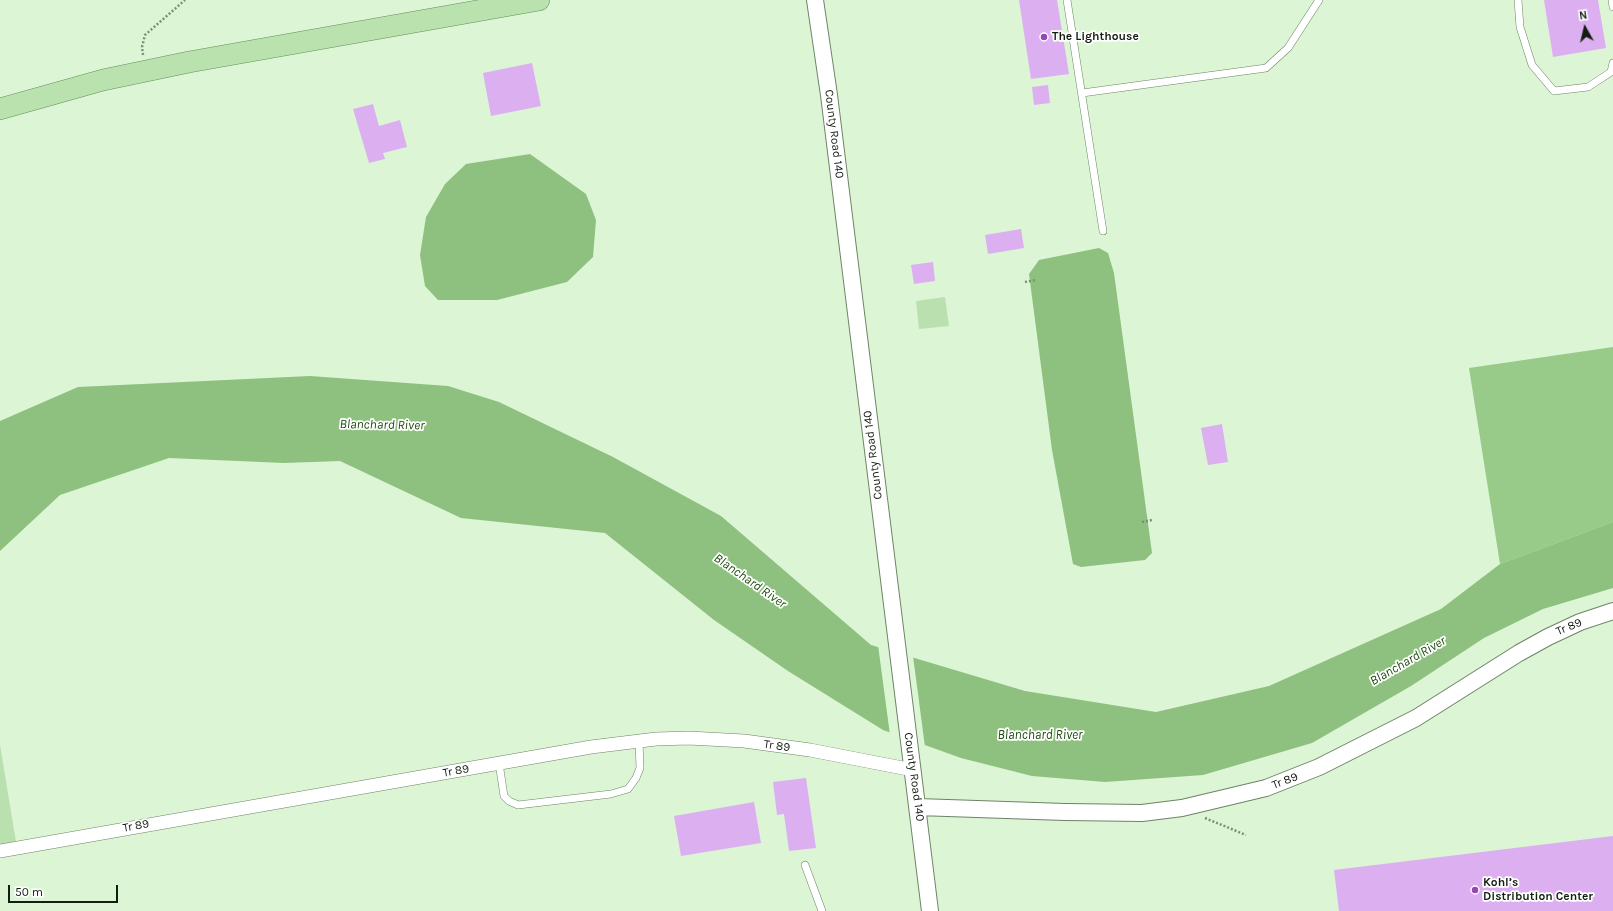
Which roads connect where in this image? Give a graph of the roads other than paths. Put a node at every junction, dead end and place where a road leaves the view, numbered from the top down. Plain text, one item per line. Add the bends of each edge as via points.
1 (539, 0) edge
2 (815, 0) edge
3 (1068, 0) edge
4 (1319, 0) edge
5 (1518, 0) edge
6 (1612, 0) edge
7 (1613, 7) edge
8 (1613, 63) edge
9 (1082, 93) junction
10 (0, 109) edge
11 (1103, 231) dead end
12 (1613, 611) edge
13 (639, 741) junction
14 (499, 763) junction
15 (913, 770) junction
16 (918, 807) junction
17 (0, 851) edge
18 (805, 865) dead end
19 (822, 911) edge
20 (930, 911) edge

1 - 10 main road via 144,71 102,80
2 - 15 street, County Road 140
3 - 9 lane
4 - 9 lane via 1288,48 1266,68
5 - 8 lane via 1520,28 1532,65 1554,91 1588,87 1611,72
6 - 7 lane
9 - 11 lane
12 - 16 street, Tr 89 via 1580,622 1548,637 1416,718 1319,767 1266,788 1182,808 1134,813
13 - 14 street, Tr 89
13 - 14 lane via 640,768 636,778 628,789 611,794 518,805 504,796
13 - 15 street, Tr 89 via 690,738 744,742 810,750
14 - 17 street, Tr 89
15 - 16 street, County Road 140
16 - 20 street, County Road 140
18 - 19 lane

